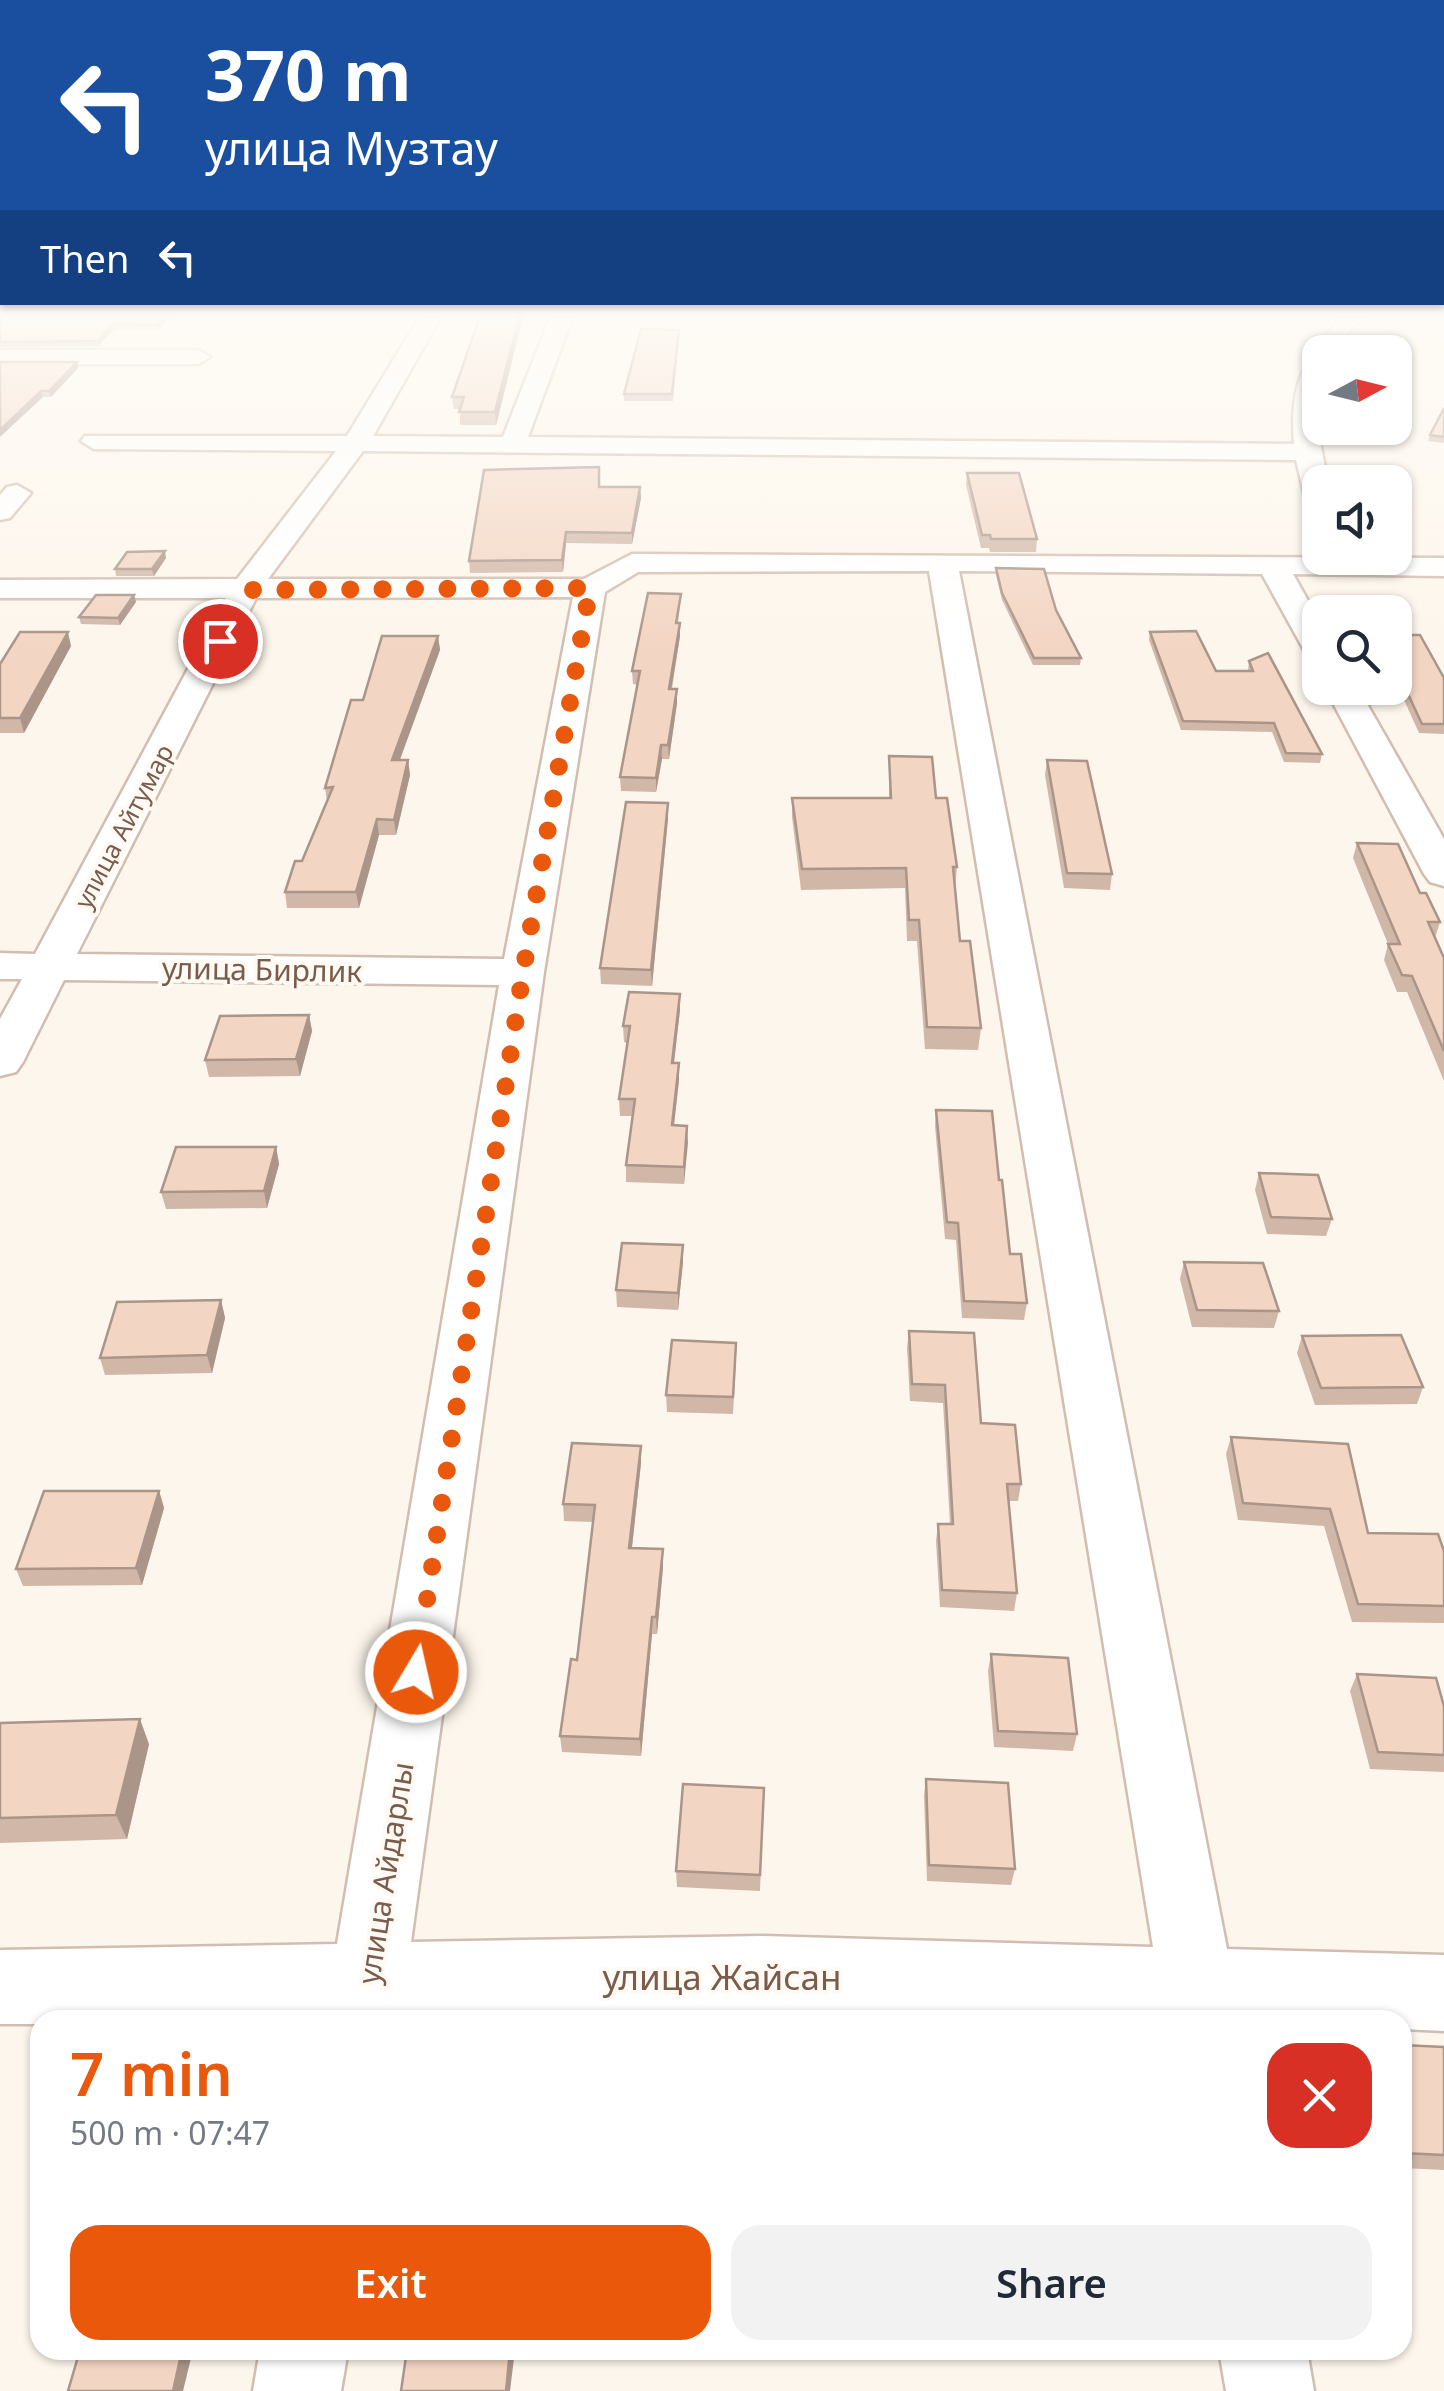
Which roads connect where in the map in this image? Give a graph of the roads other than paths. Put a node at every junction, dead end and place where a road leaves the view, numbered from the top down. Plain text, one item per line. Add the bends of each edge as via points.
1 (366, 425) edge
2 (520, 425) edge
3 (94, 441) dead end
4 (355, 444) junction
5 (1306, 445) edge
6 (512, 446) junction
7 (1305, 452) junction
8 (1309, 465) edge
9 (942, 562) junction
10 (1302, 565) edge
11 (1412, 565) edge
12 (1444, 567) edge
13 (1274, 568) junction
14 (611, 576) junction
15 (0, 589) edge
16 (245, 590) junction
17 (1302, 618) edge
18 (1350, 705) edge
19 (1444, 874) edge
20 (0, 966) edge
21 (50, 966) junction
22 (523, 972) junction
23 (0, 1062) edge
24 (0, 1987) edge
25 (1444, 1993) edge
26 (365, 2001) edge
27 (1200, 2002) edge
28 (302, 2360) edge
29 (1265, 2360) edge
30 (297, 2391) edge
31 (1270, 2391) edge

1 - 4 street, улица Айтумар
2 - 6 street
3 - 4 street
4 - 6 street
4 - 16 street, улица Айтумар
5 - 7 street
6 - 7 street
7 - 8 street
9 - 13 street
9 - 14 street
9 - 27 street
10 - 13 street
11 - 12 street
13 - 17 street
14 - 16 street
14 - 22 street, улица Айдарлы
15 - 16 street
16 - 21 street, улица Айтумар
18 - 19 street
20 - 21 street, улица Бирлик
21 - 22 street, улица Бирлик
21 - 23 street, улица Айтумар
22 - 26 street, улица Айдарлы
24 - 26 street, улица Жайсан
25 - 27 street, улица Жайсан
26 - 27 street, улица Жайсан via 762,1973
28 - 30 street
29 - 31 street

